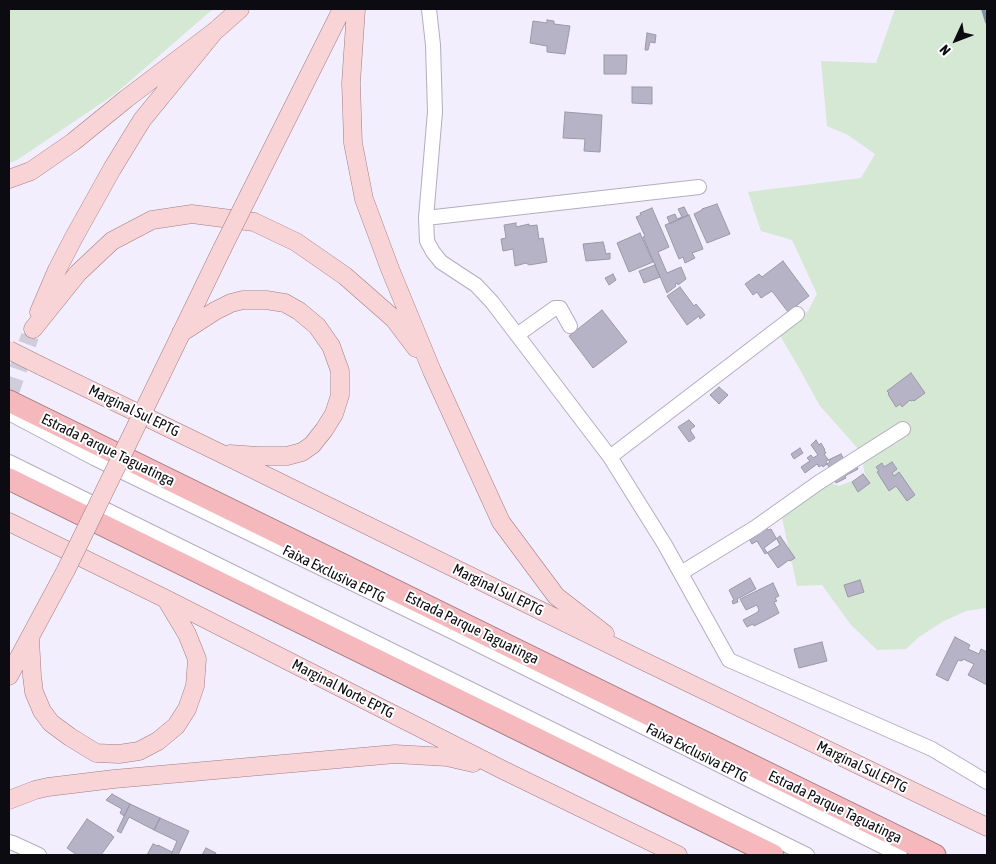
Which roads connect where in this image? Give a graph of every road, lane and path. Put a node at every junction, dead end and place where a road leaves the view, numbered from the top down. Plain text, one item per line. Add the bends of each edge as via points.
1 (240, 9) edge
2 (342, 9) edge
3 (356, 9) edge
4 (429, 9) edge
5 (214, 32) junction
6 (9, 179) edge
7 (699, 187) dead end
8 (426, 218) junction
9 (797, 314) dead end
10 (570, 326) dead end
11 (181, 333) junction
12 (517, 334) junction
13 (9, 350) edge
14 (432, 371) junction
15 (14, 410) edge
16 (903, 429) dead end
17 (220, 453) junction
18 (610, 457) junction
19 (9, 462) edge
20 (9, 479) edge
21 (9, 522) edge
22 (681, 573) junction
23 (166, 599) junction
24 (30, 638) junction
25 (633, 656) junction
26 (9, 676) edge
27 (503, 770) junction
28 (987, 782) edge
29 (9, 800) edge
30 (987, 827) edge
31 (734, 836) junction
32 (9, 842) edge
33 (38, 855) edge
34 (678, 855) edge
35 (761, 855) edge
36 (773, 855) edge
37 (807, 855) edge
38 (900, 855) edge
39 (934, 855) edge

1 - 5 main road
2 - 11 main road, bridge
3 - 14 main road via 351,83 353,143 360,180 390,269
4 - 8 street via 434,112
5 - 6 main road via 73,142 32,170
5 - 14 main road via 142,120 112,169 57,270 31,332 78,273 112,241 152,220 192,214 254,222 296,242 345,276 394,320
7 - 8 street
8 - 12 street via 427,241 433,252 441,262 476,285
9 - 18 street
10 - 12 street via 560,308 555,308
11 - 17 main road via 230,303 243,300 285,303 317,326 331,346 340,371 340,395 334,414 312,445 302,452 287,456
11 - 24 main road, bridge
12 - 18 street
13 - 17 main road, Marginal Sul EPTG, bridge
14 - 25 main road via 502,522 556,596
15 - 38 street, Faixa Exclusiva EPTG via 94,458 472,641
15 - 39 highway, Estrada Parque Taguatinga
16 - 22 street
17 - 25 main road, Marginal Sul EPTG
18 - 22 street
19 - 37 street
20 - 31 highway
21 - 23 main road, Marginal Norte EPTG
22 - 28 street via 729,660 932,749
23 - 24 main road via 187,634 197,659 195,686 187,709 176,726 139,751 96,753 51,723 34,692
23 - 27 main road, Marginal Norte EPTG
24 - 26 main road
25 - 30 main road, Marginal Sul EPTG
27 - 29 main road via 447,757 395,754 114,779 48,787
27 - 34 main road, Marginal Norte EPTG
31 - 35 highway
31 - 36 highway
32 - 33 street

